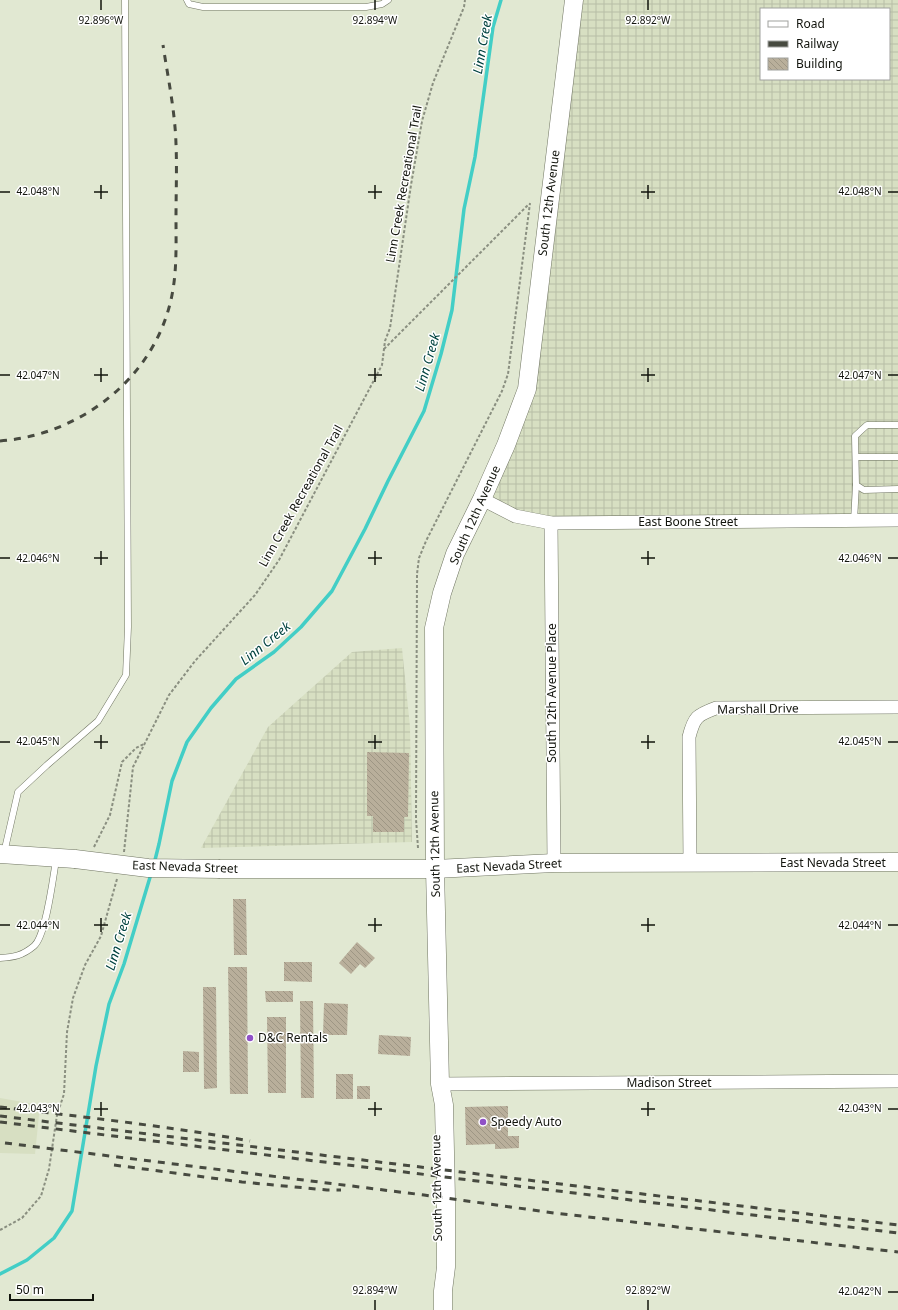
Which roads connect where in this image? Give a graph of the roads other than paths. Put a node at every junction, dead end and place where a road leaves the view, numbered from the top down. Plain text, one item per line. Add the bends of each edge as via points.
1 (125, 0) edge
2 (187, 0) edge
3 (388, 0) edge
4 (574, 0) edge
5 (262, 3) edge
6 (898, 425) edge
7 (856, 457) junction
8 (898, 457) edge
9 (856, 485) junction
10 (898, 489) edge
11 (482, 499) junction
12 (898, 520) edge
13 (854, 521) junction
14 (551, 523) junction
15 (898, 707) edge
16 (2, 854) edge
17 (56, 858) junction
18 (898, 862) edge
19 (554, 863) junction
20 (690, 863) junction
21 (435, 869) junction
22 (0, 958) edge
23 (898, 1081) edge
24 (440, 1084) junction
25 (443, 1310) edge

1 - 16 lane via 128,619 126,675 98,721 18,792
2 - 5 lane via 189,4 203,7
3 - 5 lane via 366,7
4 - 11 main road, South 12th Avenue via 527,389
6 - 7 lane via 867,425 855,436
7 - 8 lane
7 - 9 lane
9 - 10 lane via 864,490
9 - 13 lane
11 - 14 street, East Boone Street via 515,516
11 - 21 main road, South 12th Avenue via 455,554 434,628
12 - 13 street, East Boone Street
13 - 14 street, East Boone Street
14 - 19 street, South 12th Avenue Place
15 - 20 street, Marshall Drive via 716,708 703,713 693,722 689,737
16 - 17 main road, East Nevada Street
17 - 21 main road, East Nevada Street, bridge via 148,868
17 - 22 lane via 45,923 35,945 17,957
18 - 20 main road, East Nevada Street
19 - 20 main road, East Nevada Street
19 - 21 main road, East Nevada Street
21 - 24 main road, South 12th Avenue
23 - 24 street, Madison Street
24 - 25 main road, South 12th Avenue via 444,1105 446,1199

